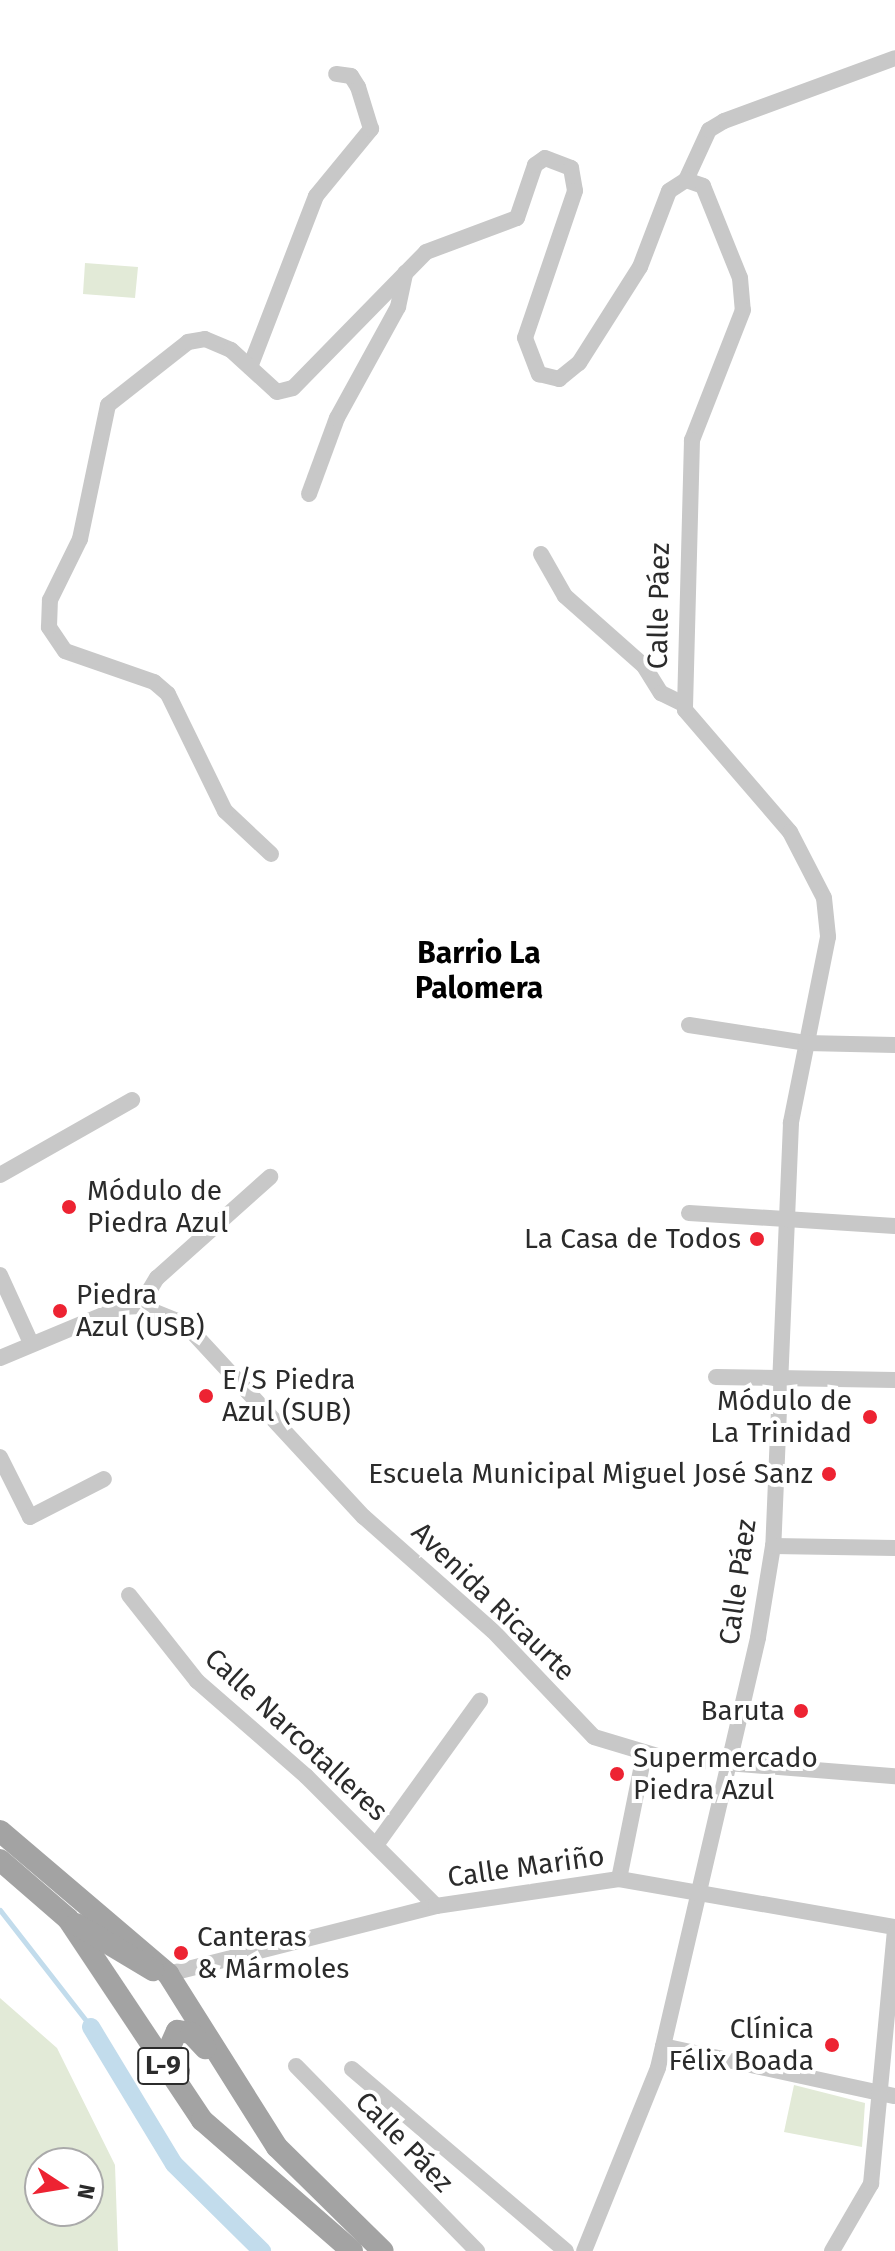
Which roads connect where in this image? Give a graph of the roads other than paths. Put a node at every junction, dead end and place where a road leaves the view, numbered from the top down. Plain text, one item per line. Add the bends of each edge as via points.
1 (895, 58) edge
2 (336, 74) dead end
3 (686, 180) junction
4 (406, 272) junction
5 (250, 367) junction
6 (309, 494) dead end
7 (541, 554) dead end
8 (684, 704) junction
9 (271, 854) dead end
10 (689, 1025) dead end
11 (806, 1043) junction
12 (895, 1045) edge
13 (132, 1100) dead end
14 (0, 1175) edge
15 (270, 1177) dead end
16 (689, 1213) dead end
17 (786, 1216) junction
18 (895, 1226) edge
19 (0, 1275) edge
20 (140, 1306) junction
21 (31, 1343) junction
22 (0, 1358) edge
23 (779, 1373) junction
24 (716, 1377) dead end
25 (895, 1380) edge
26 (0, 1457) edge
27 (104, 1479) dead end
28 (773, 1546) junction
29 (895, 1548) edge
30 (129, 1595) dead end
31 (480, 1701) dead end
32 (644, 1755) junction
33 (735, 1760) junction
34 (895, 1776) edge
35 (0, 1831) edge
36 (376, 1845) junction
37 (0, 1860) edge
38 (619, 1879) junction
39 (700, 1893) junction
40 (436, 1906) junction
41 (68, 1919) junction
42 (895, 1929) edge
43 (168, 1974) junction
44 (663, 2046) junction
45 (296, 2066) dead end
46 (352, 2069) dead end
47 (224, 2071) junction
48 (888, 2094) edge
49 (250, 2167) junction
50 (352, 2251) edge
51 (383, 2251) edge
52 (477, 2251) edge
53 (566, 2251) edge
54 (584, 2251) edge
55 (832, 2251) edge

1 - 3 street via 724,121 709,130
2 - 5 street via 351,76 371,129 311,204 276,314
3 - 4 street via 669,191 648,252 590,347 559,379 539,374 525,338 575,191 571,168 545,158 535,165 517,218 426,252
3 - 8 street, Calle Páez via 708,195 740,278 743,310 692,440
4 - 5 street via 293,388 277,392
4 - 6 street via 398,307 337,418
5 - 9 street via 219,342 188,342 108,405 80,539 46,615 65,651 154,682 168,694 225,811
7 - 8 street via 565,596 644,666 661,693
8 - 11 street, Calle Páez via 693,723 790,832 824,898 828,937
10 - 11 street
11 - 12 street
11 - 17 street, Calle Páez via 791,1123
13 - 14 street
15 - 20 street via 157,1278
16 - 17 street
17 - 18 street
17 - 23 street, Calle Páez
19 - 21 street
20 - 21 street
20 - 32 street, Avenida Ricaurte via 185,1324 218,1351 364,1517 493,1631 594,1737
21 - 22 street
23 - 24 street
23 - 25 street
23 - 28 street, Calle Páez
26 - 27 street via 30,1517
28 - 29 street
28 - 33 street, Calle Páez
30 - 36 street, Calle Narcotalleres via 197,1681
31 - 36 street
32 - 33 street, Avenida Ricaurte
32 - 38 street
33 - 34 street, Avenida Ricaurte
33 - 39 street, Calle Páez
35 - 43 main road, L-9
36 - 40 street, Calle Narcotalleres
37 - 41 main road, L-9
38 - 39 street, Calle Mariño
38 - 40 street, Calle Mariño
39 - 42 street, Calle Mariño
39 - 44 street, Calle Páez
40 - 43 street, Calle Mariño
41 - 43 main road
41 - 49 main road, L-9 via 173,2081
42 - 48 street
43 - 47 main road, L-9
44 - 48 street
44 - 54 street, Calle Páez via 632,2146
45 - 52 street, Calle Páez
46 - 53 street
47 - 49 main road, L-9 via 191,2033 172,2037 168,2051 184,2080
47 - 51 main road, L-9 via 301,2176
48 - 55 street via 871,2184
49 - 50 main road, L-9

